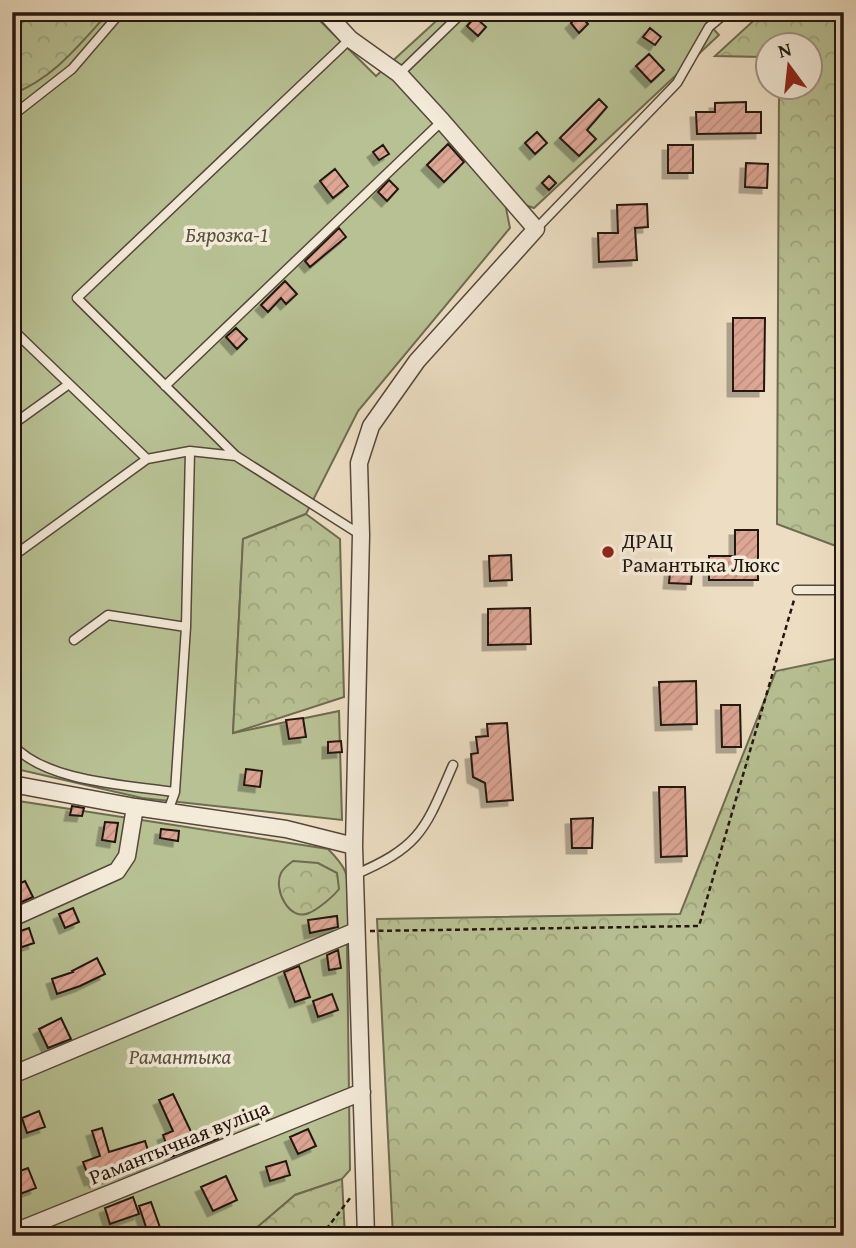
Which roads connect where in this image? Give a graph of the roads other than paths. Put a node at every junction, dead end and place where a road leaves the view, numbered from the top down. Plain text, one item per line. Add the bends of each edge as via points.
1 (121, 12) edge
2 (325, 12) edge
3 (463, 12) edge
4 (727, 12) edge
5 (350, 39) junction
6 (399, 75) junction
7 (12, 116) edge
8 (442, 121) junction
9 (536, 229) junction
10 (12, 329) edge
11 (69, 384) junction
12 (165, 386) junction
13 (12, 425) edge
14 (190, 451) junction
15 (236, 456) junction
16 (147, 459) junction
17 (360, 535) junction
18 (12, 556) edge
19 (797, 590) road end
20 (844, 590) edge
21 (186, 627) junction
22 (74, 640) dead end
23 (12, 744) edge
24 (453, 765) dead end
25 (12, 784) edge
26 (175, 792) junction
27 (135, 807) junction
28 (168, 811) junction
29 (354, 846) junction
30 (354, 875) junction
31 (12, 918) edge
32 (356, 931) junction
33 (12, 1074) edge
34 (362, 1092) junction
35 (12, 1233) edge
36 (366, 1236) edge

1 - 7 lane via 72,69
2 - 5 street
3 - 6 lane
4 - 9 lane via 709,27 677,83
5 - 6 street
5 - 12 lane via 77,298
6 - 8 street
8 - 9 street
8 - 12 lane
9 - 17 street via 417,361 372,426 359,463
10 - 11 lane
11 - 13 lane
11 - 16 lane
12 - 15 lane
14 - 15 lane
14 - 16 lane
14 - 21 lane
15 - 17 lane
16 - 18 lane
17 - 29 street
19 - 20 lane
21 - 22 lane via 108,615
21 - 26 lane
23 - 26 lane via 21,754 70,776
24 - 30 lane via 424,828 413,841 387,861
25 - 27 street
26 - 28 lane
27 - 28 street
27 - 31 street via 127,856 117,870
28 - 29 street via 286,829
29 - 30 street
30 - 32 street
32 - 33 street
32 - 34 street
34 - 35 street, Рамантычная вуліца
34 - 36 street

